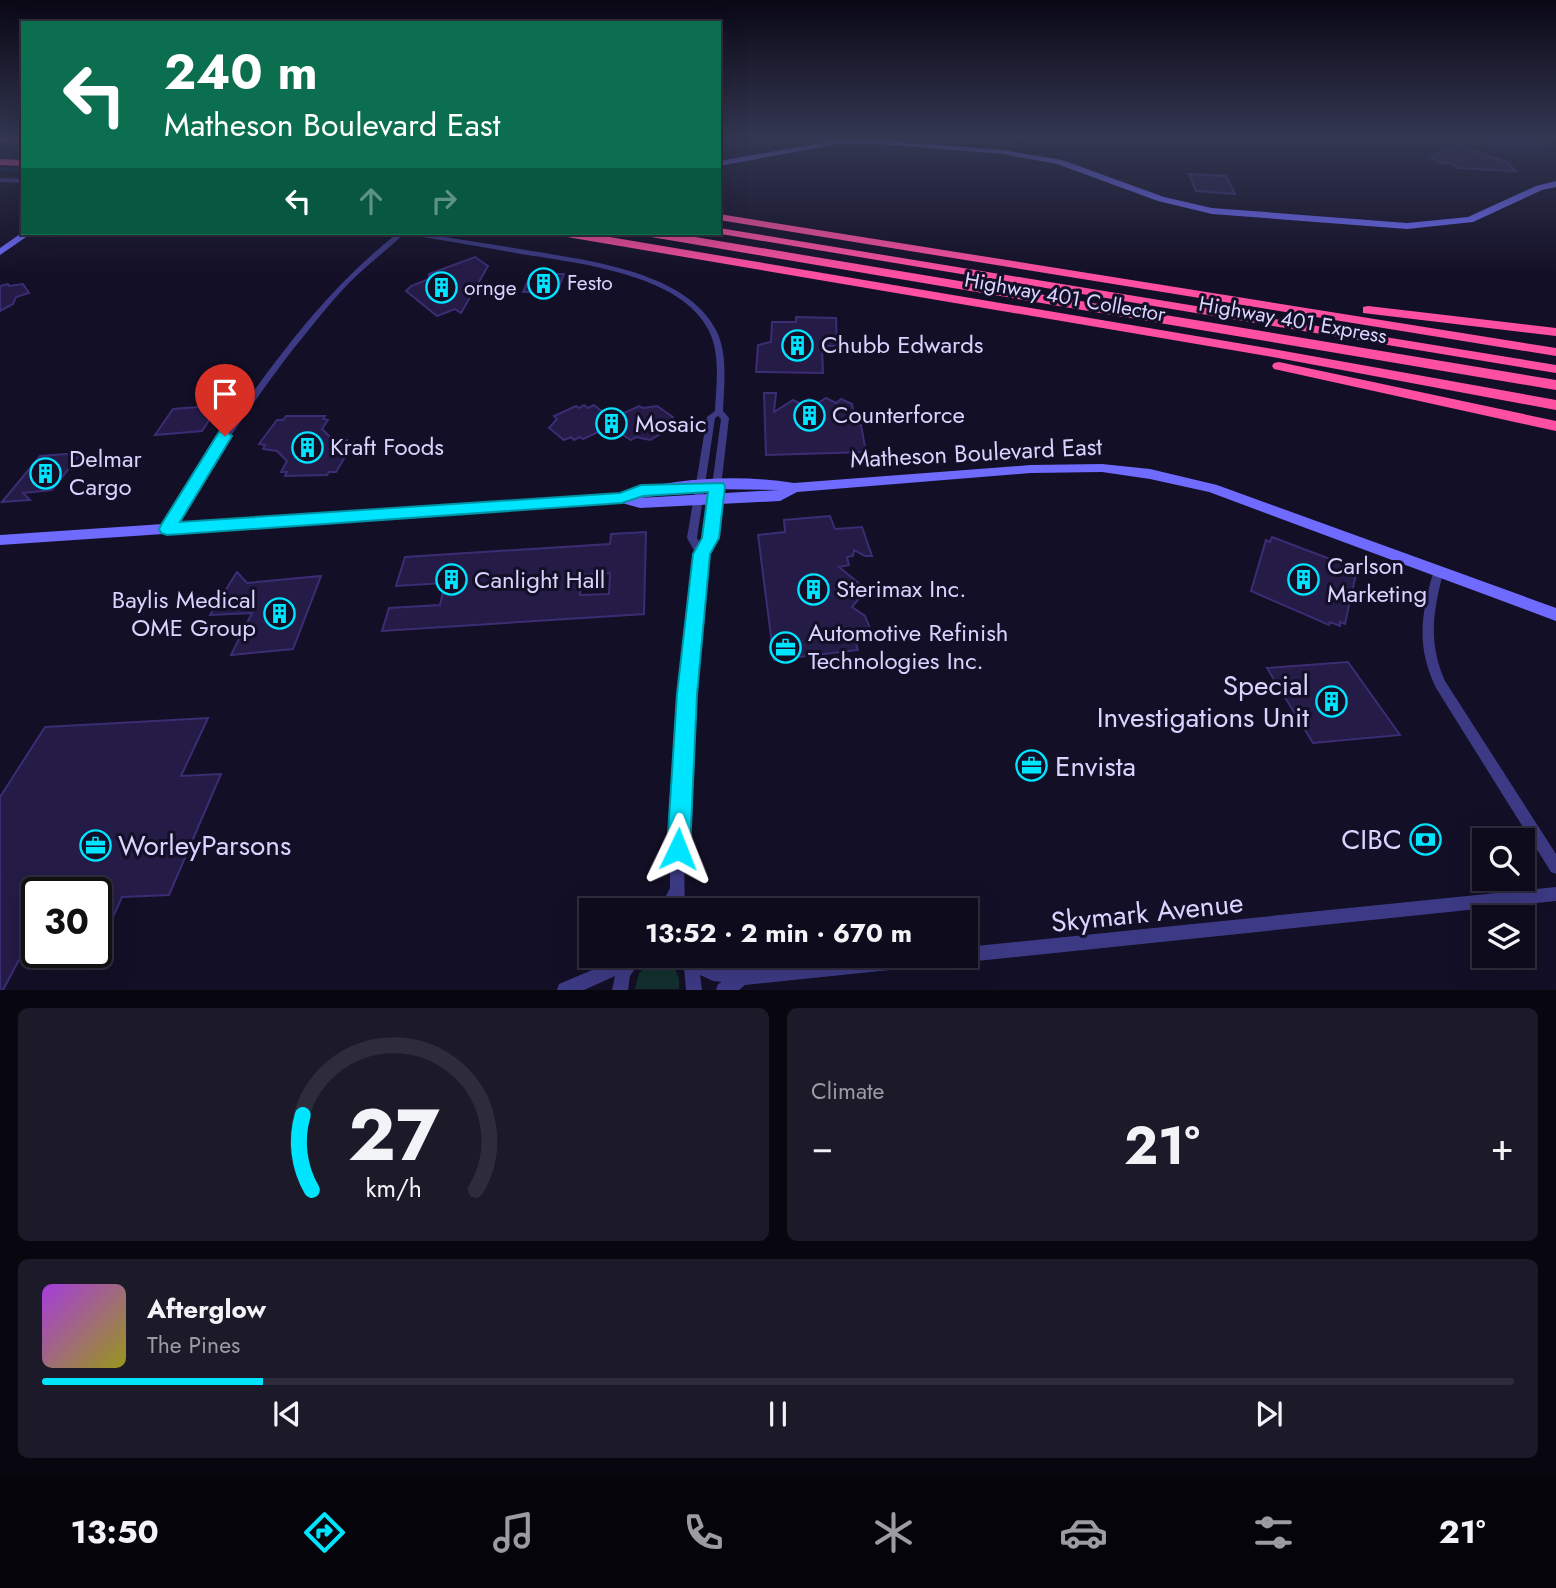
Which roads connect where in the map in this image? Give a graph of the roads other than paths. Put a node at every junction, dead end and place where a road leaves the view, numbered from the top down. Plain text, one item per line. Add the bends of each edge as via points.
1 (1121, 184) edge
2 (1556, 184) edge
3 (721, 217) edge
4 (721, 231) edge
5 (24, 235) edge
6 (400, 235) edge
7 (422, 235) edge
8 (579, 235) edge
9 (663, 235) edge
10 (0, 252) edge
11 (1038, 268) junction
12 (1046, 315) junction
13 (1556, 332) edge
14 (1556, 352) edge
15 (1556, 367) edge
16 (1556, 385) edge
17 (1555, 405) edge
18 (719, 412) junction
19 (1556, 426) edge
20 (699, 493) junction
21 (717, 493) junction
22 (167, 529) junction
23 (0, 540) edge
24 (701, 554) junction
25 (1438, 573) junction
26 (1556, 615) edge
27 (1556, 867) edge
28 (677, 889) junction
29 (1556, 894) edge
30 (672, 898) edge
31 (677, 898) edge
32 (612, 968) edge
33 (626, 968) edge
34 (689, 968) edge
35 (704, 968) edge
36 (743, 978) junction
37 (569, 989) edge
38 (620, 989) edge
39 (694, 989) edge
40 (724, 989) edge

1 - 2 street via 1212,211 1423,226 1470,220
3 - 11 highway, Highway 401 Collector
4 - 15 highway, Highway 401 Express
5 - 10 street
6 - 22 street via 350,275 300,336 225,436
7 - 18 street via 595,265 663,286 708,321 721,357
8 - 12 highway, Highway 401 Collector
9 - 16 highway, Highway 401 Express
11 - 13 highway
11 - 14 highway, Highway 401 Collector
12 - 17 highway, Highway 401 Collector
12 - 19 highway
18 - 20 street via 711,417
18 - 21 street via 725,418
20 - 21 street, Matheson Boulevard East
20 - 22 street, Matheson Boulevard East via 640,503 622,498
20 - 24 street via 692,538
21 - 24 street via 710,538
21 - 25 street, Matheson Boulevard East via 780,496 793,488 1031,469 1127,470 1212,488
22 - 23 street, Matheson Boulevard East
24 - 28 street via 681,771
25 - 26 street, Matheson Boulevard East
25 - 27 street via 1427,615 1429,662
28 - 30 street
28 - 31 street
29 - 36 street, Skymark Avenue
32 - 37 street
33 - 38 street
34 - 39 street
35 - 36 street, Skymark Avenue
36 - 40 street, Skymark Avenue

